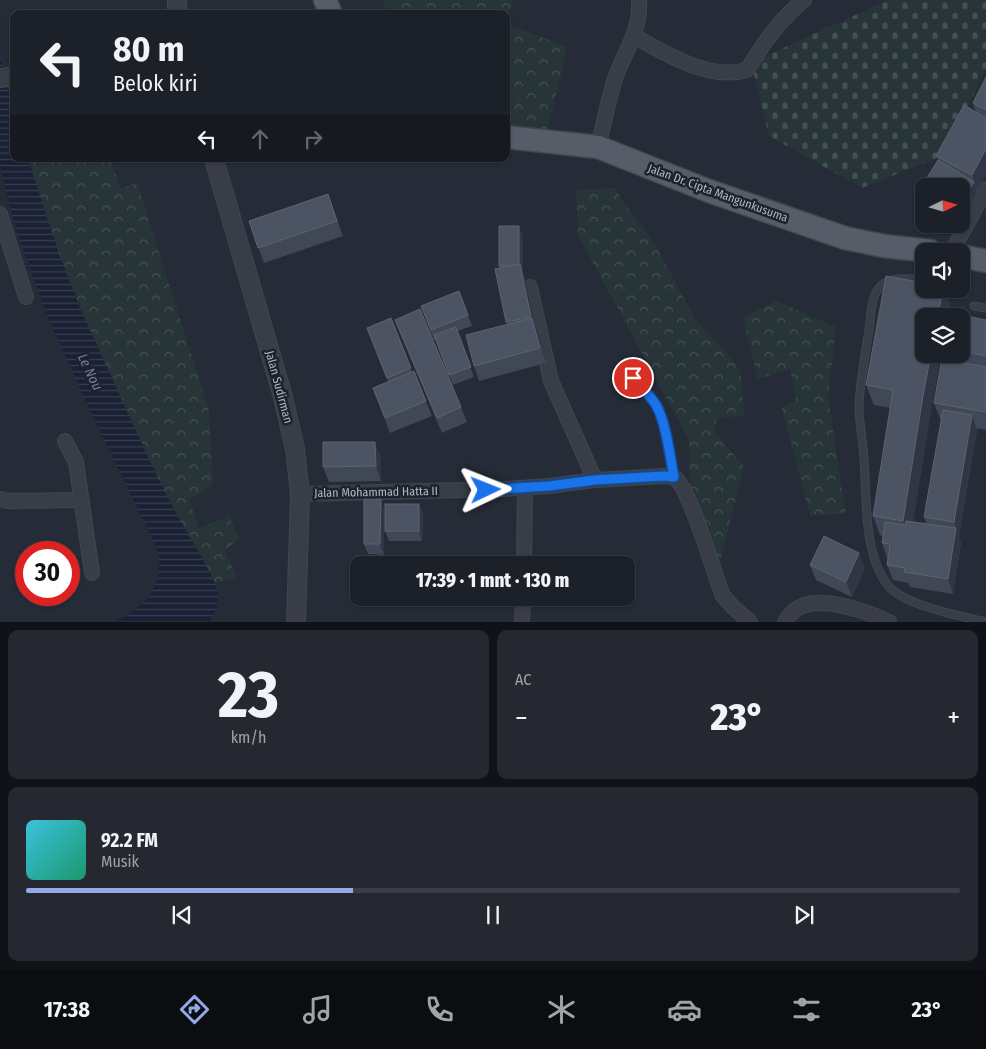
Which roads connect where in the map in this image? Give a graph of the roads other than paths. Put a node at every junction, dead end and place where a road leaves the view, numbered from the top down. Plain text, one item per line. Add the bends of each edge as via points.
1 (639, 0) edge
2 (804, 0) edge
3 (634, 36) junction
4 (510, 137) edge
5 (598, 147) junction
6 (215, 162) edge
7 (986, 189) edge
8 (0, 214) edge
9 (970, 243) edge
10 (915, 249) edge
11 (915, 279) edge
12 (530, 288) dead end
13 (26, 297) dead end
14 (986, 305) edge
15 (974, 306) dead end
16 (633, 378) dead end
17 (65, 441) dead end
18 (674, 477) junction
19 (595, 480) junction
20 (525, 488) junction
21 (300, 494) junction
22 (0, 499) edge
23 (81, 500) junction
24 (524, 556) edge
25 (92, 573) dead end
26 (523, 606) edge
27 (296, 622) edge
28 (522, 622) edge
29 (750, 622) edge
30 (785, 622) edge
31 (889, 622) edge
32 (985, 622) edge

1 - 3 street via 640,12
2 - 3 street via 780,24 747,70 736,73 704,69 679,61
3 - 5 street via 616,77
4 - 5 main road, Jalan Dr. Cipta Mangunkusuma
5 - 10 main road, Jalan Dr. Cipta Mangunkusuma via 709,191 845,238
6 - 21 street, Jalan Sudirman via 283,397 295,449
7 - 9 street
8 - 13 street
11 - 32 lane via 883,284 874,296 859,407 869,533 876,563 887,585 896,592 911,602
12 - 19 street via 551,381
14 - 15 lane
16 - 18 lane via 657,407
17 - 23 street via 76,462
18 - 19 street, Jalan Mohammad Hatta II
18 - 29 street via 690,502 723,596
19 - 20 street, Jalan Mohammad Hatta II
20 - 21 street, Jalan Mohammad Hatta II
20 - 24 street
21 - 27 street, Jalan Sudirman
22 - 23 street
23 - 25 street
26 - 28 street
30 - 31 street via 801,606 821,603 838,605

